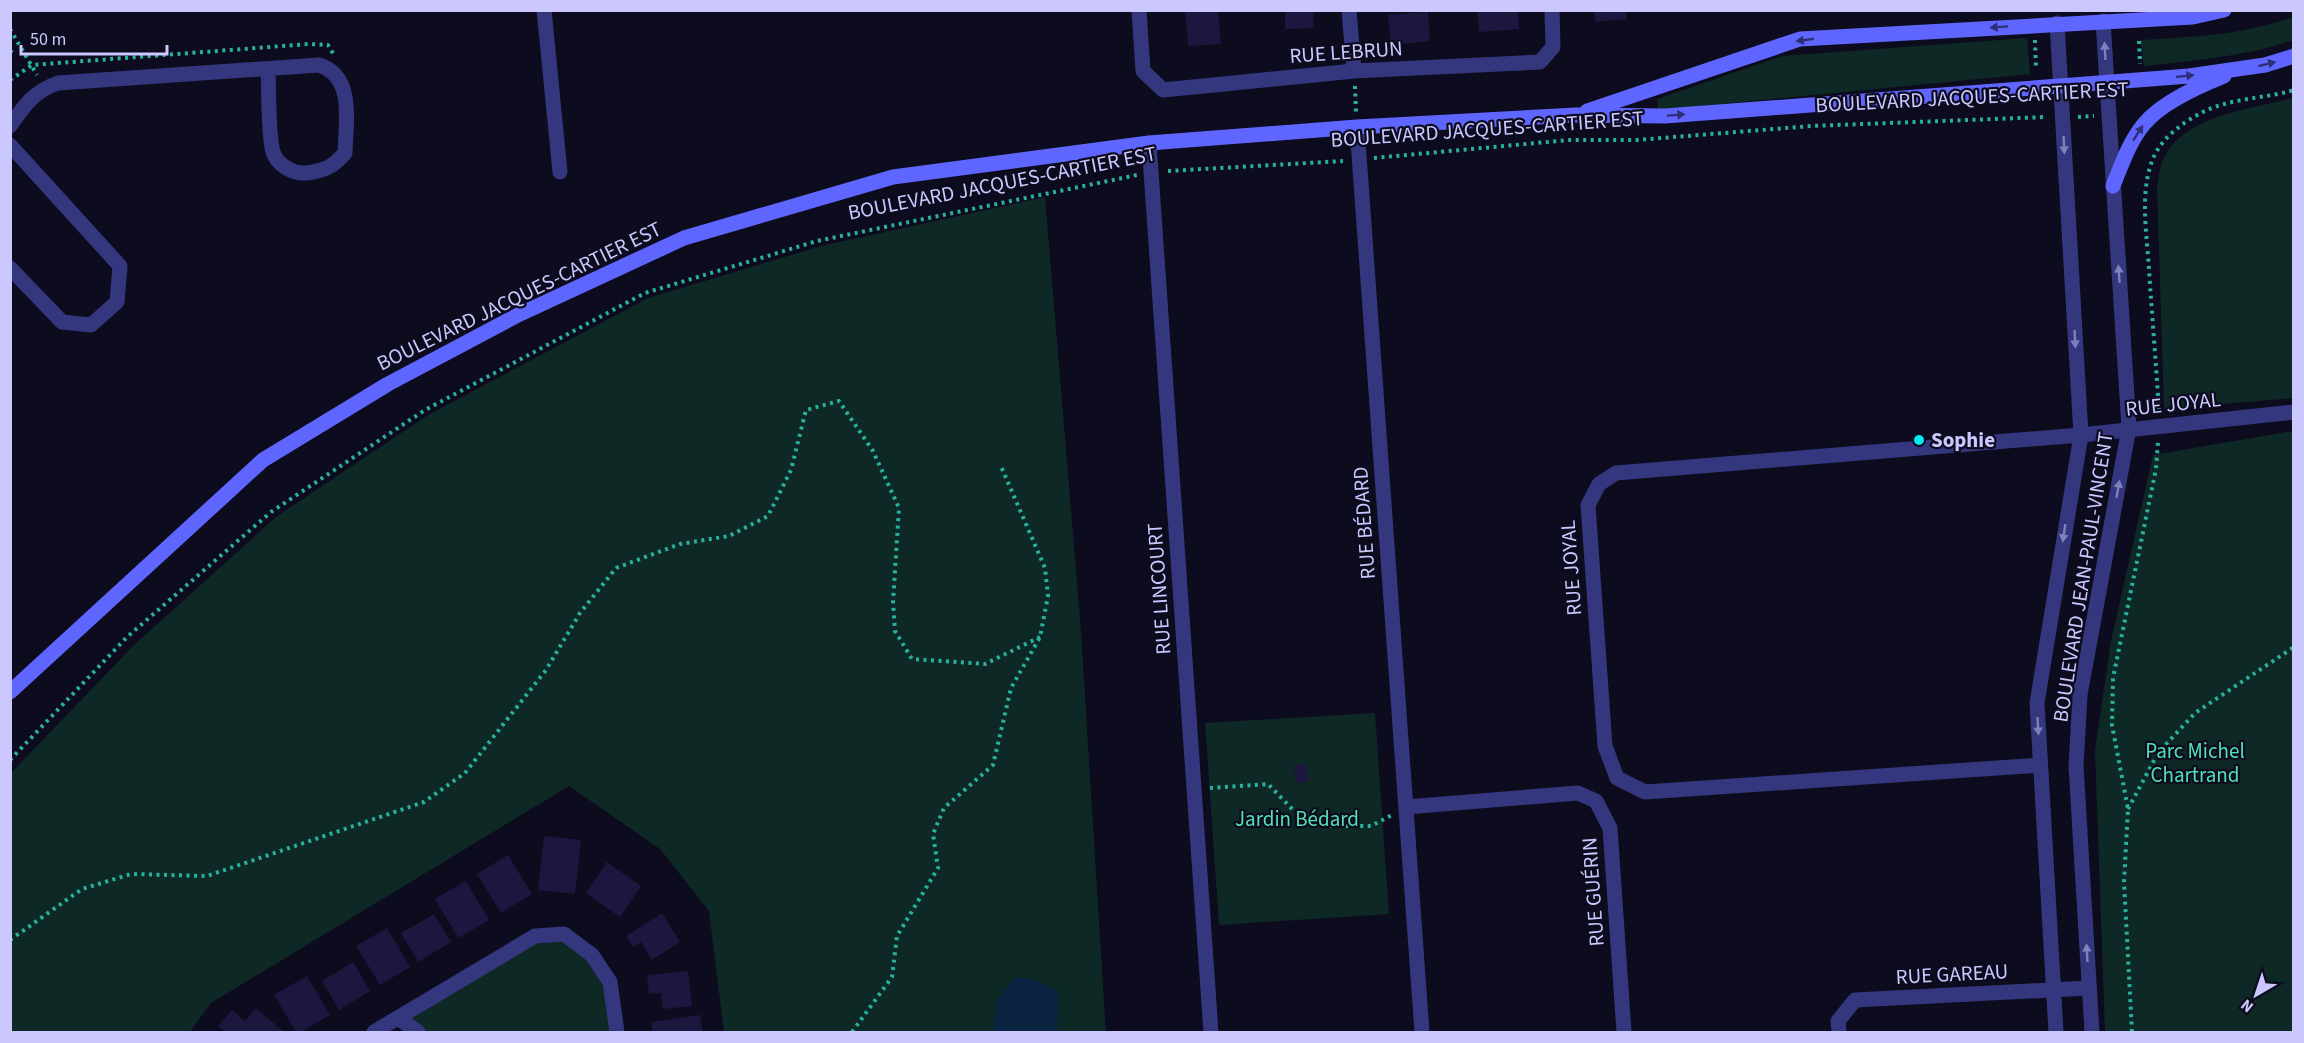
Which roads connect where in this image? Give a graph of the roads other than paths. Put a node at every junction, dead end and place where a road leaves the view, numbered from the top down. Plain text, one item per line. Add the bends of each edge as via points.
1 (544, 10) edge
2 (1139, 10) edge
3 (1349, 10) edge
4 (1552, 10) edge
5 (2224, 10) edge
6 (2103, 21) junction
7 (2057, 23) junction
8 (2294, 56) edge
9 (268, 69) junction
10 (2241, 69) junction
11 (1354, 71) junction
12 (2106, 82) junction
13 (2060, 86) junction
14 (1576, 115) junction
15 (10, 126) edge
16 (1357, 127) junction
17 (1149, 143) junction
18 (10, 145) edge
19 (560, 172) dead end
20 (2113, 186) junction
21 (10, 268) edge
22 (2294, 412) edge
23 (2129, 429) junction
24 (2081, 435) junction
25 (10, 692) edge
26 (2040, 765) junction
27 (1406, 807) junction
28 (2089, 988) junction
29 (2053, 990) junction
30 (398, 1018) junction
31 (374, 1032) edge
32 (418, 1032) edge
33 (617, 1032) edge
34 (1211, 1032) edge
35 (1422, 1032) edge
36 (1624, 1032) edge
37 (1839, 1032) edge
38 (2055, 1032) edge
39 (2092, 1032) edge

1 - 19 street
2 - 11 street, RUE LEBRUN via 1143,71 1163,90
3 - 11 street
4 - 11 street, RUE LEBRUN via 1553,47 1540,62
5 - 6 main road, BOULEVARD JACQUES-CARTIER EST via 2193,17
6 - 7 main road, BOULEVARD JACQUES-CARTIER EST
12 -> 6 street, BOULEVARD JEAN-PAUL-VINCENT
7 - 13 street, BOULEVARD JEAN-PAUL-VINCENT
7 -> 14 main road, BOULEVARD JACQUES-CARTIER EST via 1800,39
10 -> 8 main road, BOULEVARD JACQUES-CARTIER EST
9 - 9 street via 319,65 337,74 346,104 345,153 336,164 324,171 298,174 283,166 273,154
9 - 15 street via 58,83 43,88 27,101
12 -> 10 main road, BOULEVARD JACQUES-CARTIER EST
20 -> 10 main road via 2129,147 2145,122 2210,81
12 - 13 main road, BOULEVARD JACQUES-CARTIER EST
12 - 20 street, BOULEVARD JEAN-PAUL-VINCENT
14 -> 13 main road, BOULEVARD JACQUES-CARTIER EST via 1665,116
13 -> 24 street, BOULEVARD JEAN-PAUL-VINCENT
14 - 16 main road, BOULEVARD JACQUES-CARTIER EST
16 - 17 main road, BOULEVARD JACQUES-CARTIER EST
16 - 27 street, RUE BÉDARD
17 - 25 main road, BOULEVARD JACQUES-CARTIER EST via 893,177 684,238 518,315 388,384 264,460
17 - 34 street, RUE LINCOURT
18 - 21 street via 120,266 117,302 91,324 62,322
23 -> 20 street, BOULEVARD JEAN-PAUL-VINCENT
22 - 23 street, RUE JOYAL
23 - 24 street, RUE JOYAL
28 -> 23 street, BOULEVARD JEAN-PAUL-VINCENT via 2076,766 2080,694
24 -> 26 street, BOULEVARD JEAN-PAUL-VINCENT via 2037,703
24 - 26 street, RUE JOYAL via 1616,473 1599,484 1588,505 1605,746 1617,778 1645,792
26 - 29 street, BOULEVARD JEAN-PAUL-VINCENT
27 - 35 street, RUE BÉDARD
27 - 36 street, RUE GUÉRIN via 1578,793 1596,801 1610,828
28 - 29 street, RUE GAREAU
28 - 39 street, BOULEVARD JEAN-PAUL-VINCENT
29 - 37 street, RUE GAREAU via 1856,1000 1838,1021
29 - 38 street, BOULEVARD JEAN-PAUL-VINCENT
30 - 31 street
30 - 32 street
30 - 33 street via 535,936 564,934 592,955 610,982

